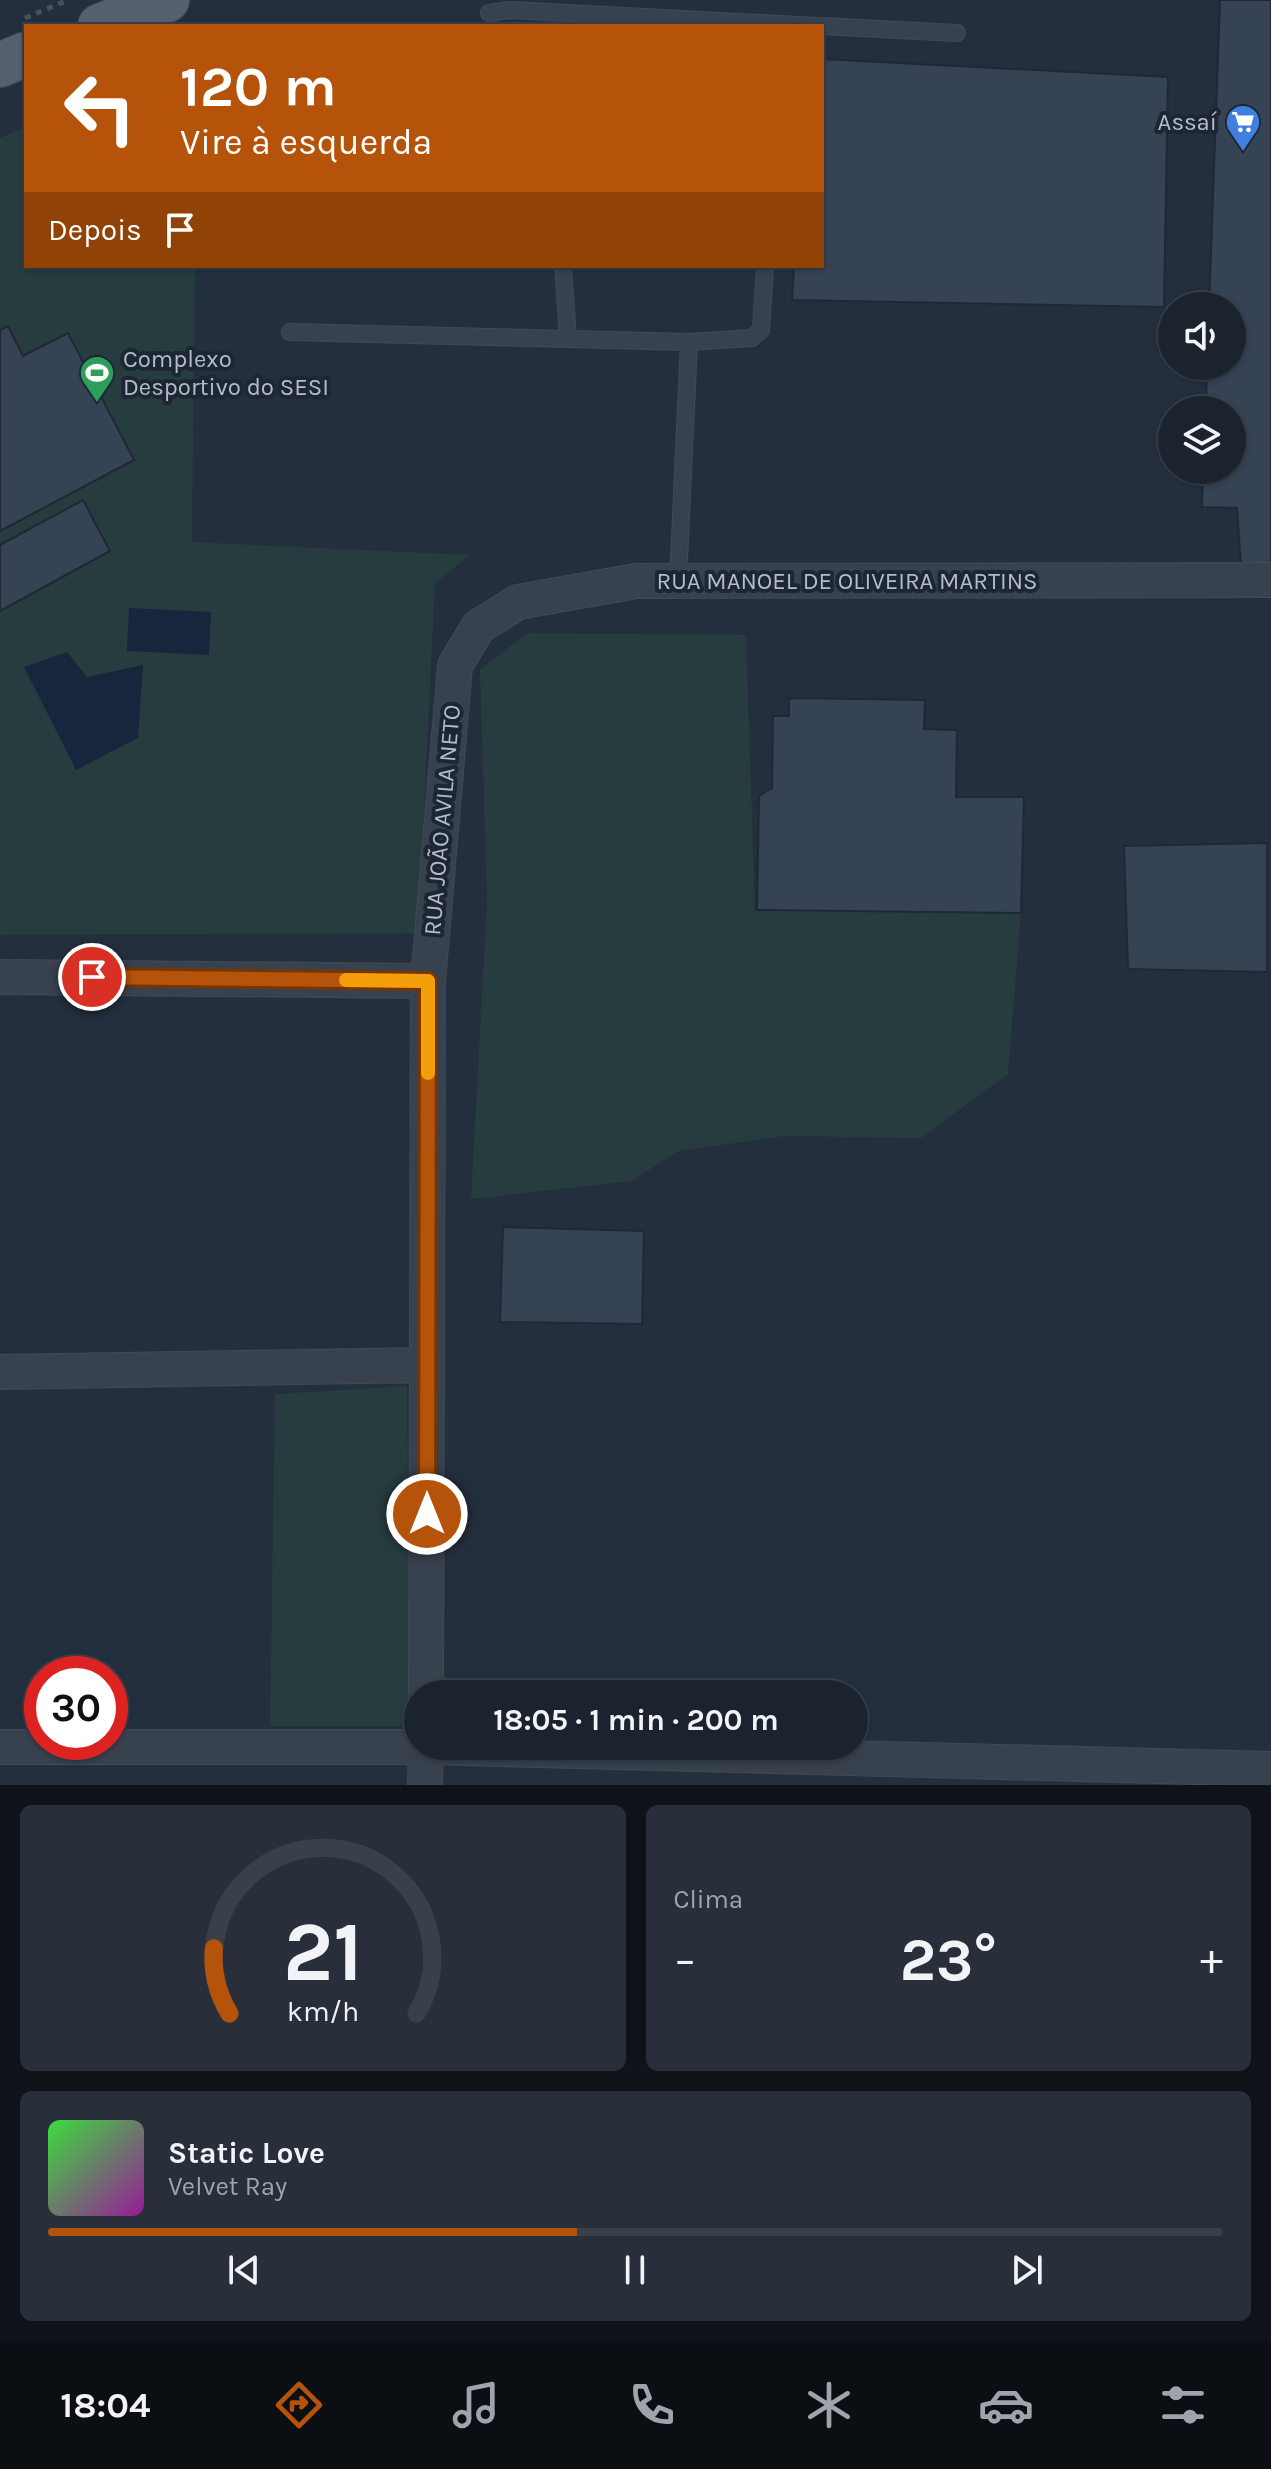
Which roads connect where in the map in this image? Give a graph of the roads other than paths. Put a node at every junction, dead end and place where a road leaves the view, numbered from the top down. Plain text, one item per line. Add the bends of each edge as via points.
1 (167, 0) edge
2 (489, 13) dead end
3 (506, 21) edge
4 (105, 24) edge
5 (712, 24) edge
6 (824, 26) edge
7 (957, 33) dead end
8 (20, 38) edge
9 (0, 65) edge
10 (563, 268) edge
11 (765, 268) edge
12 (290, 332) dead end
13 (568, 338) junction
14 (689, 342) junction
15 (1271, 580) edge
16 (678, 581) junction
17 (455, 666) joint
18 (0, 977) edge
19 (428, 981) junction
20 (427, 1365) junction
21 (0, 1372) edge
22 (426, 1680) edge
23 (404, 1746) edge
24 (0, 1747) edge
25 (426, 1760) edge
26 (848, 1760) edge
27 (1269, 1774) edge
28 (425, 1785) edge

1 - 4 main road
2 - 3 lane
3 - 5 lane
6 - 7 lane
8 - 9 main road
10 - 13 lane
11 - 14 lane via 761,330 752,338
12 - 13 lane
13 - 14 lane
14 - 16 lane
15 - 16 street, RUA MANOEL DE OLIVEIRA MARTINS
16 - 17 street, RUA MANOEL DE OLIVEIRA MARTINS via 636,581 518,602 478,627
17 - 19 street, RUA JOÃO AVILA NETO
18 - 19 street
19 - 20 street, RUA JOÃO AVILA NETO
20 - 21 street
20 - 22 street, RUA JOÃO AVILA NETO
23 - 24 street
25 - 28 street
26 - 27 street

